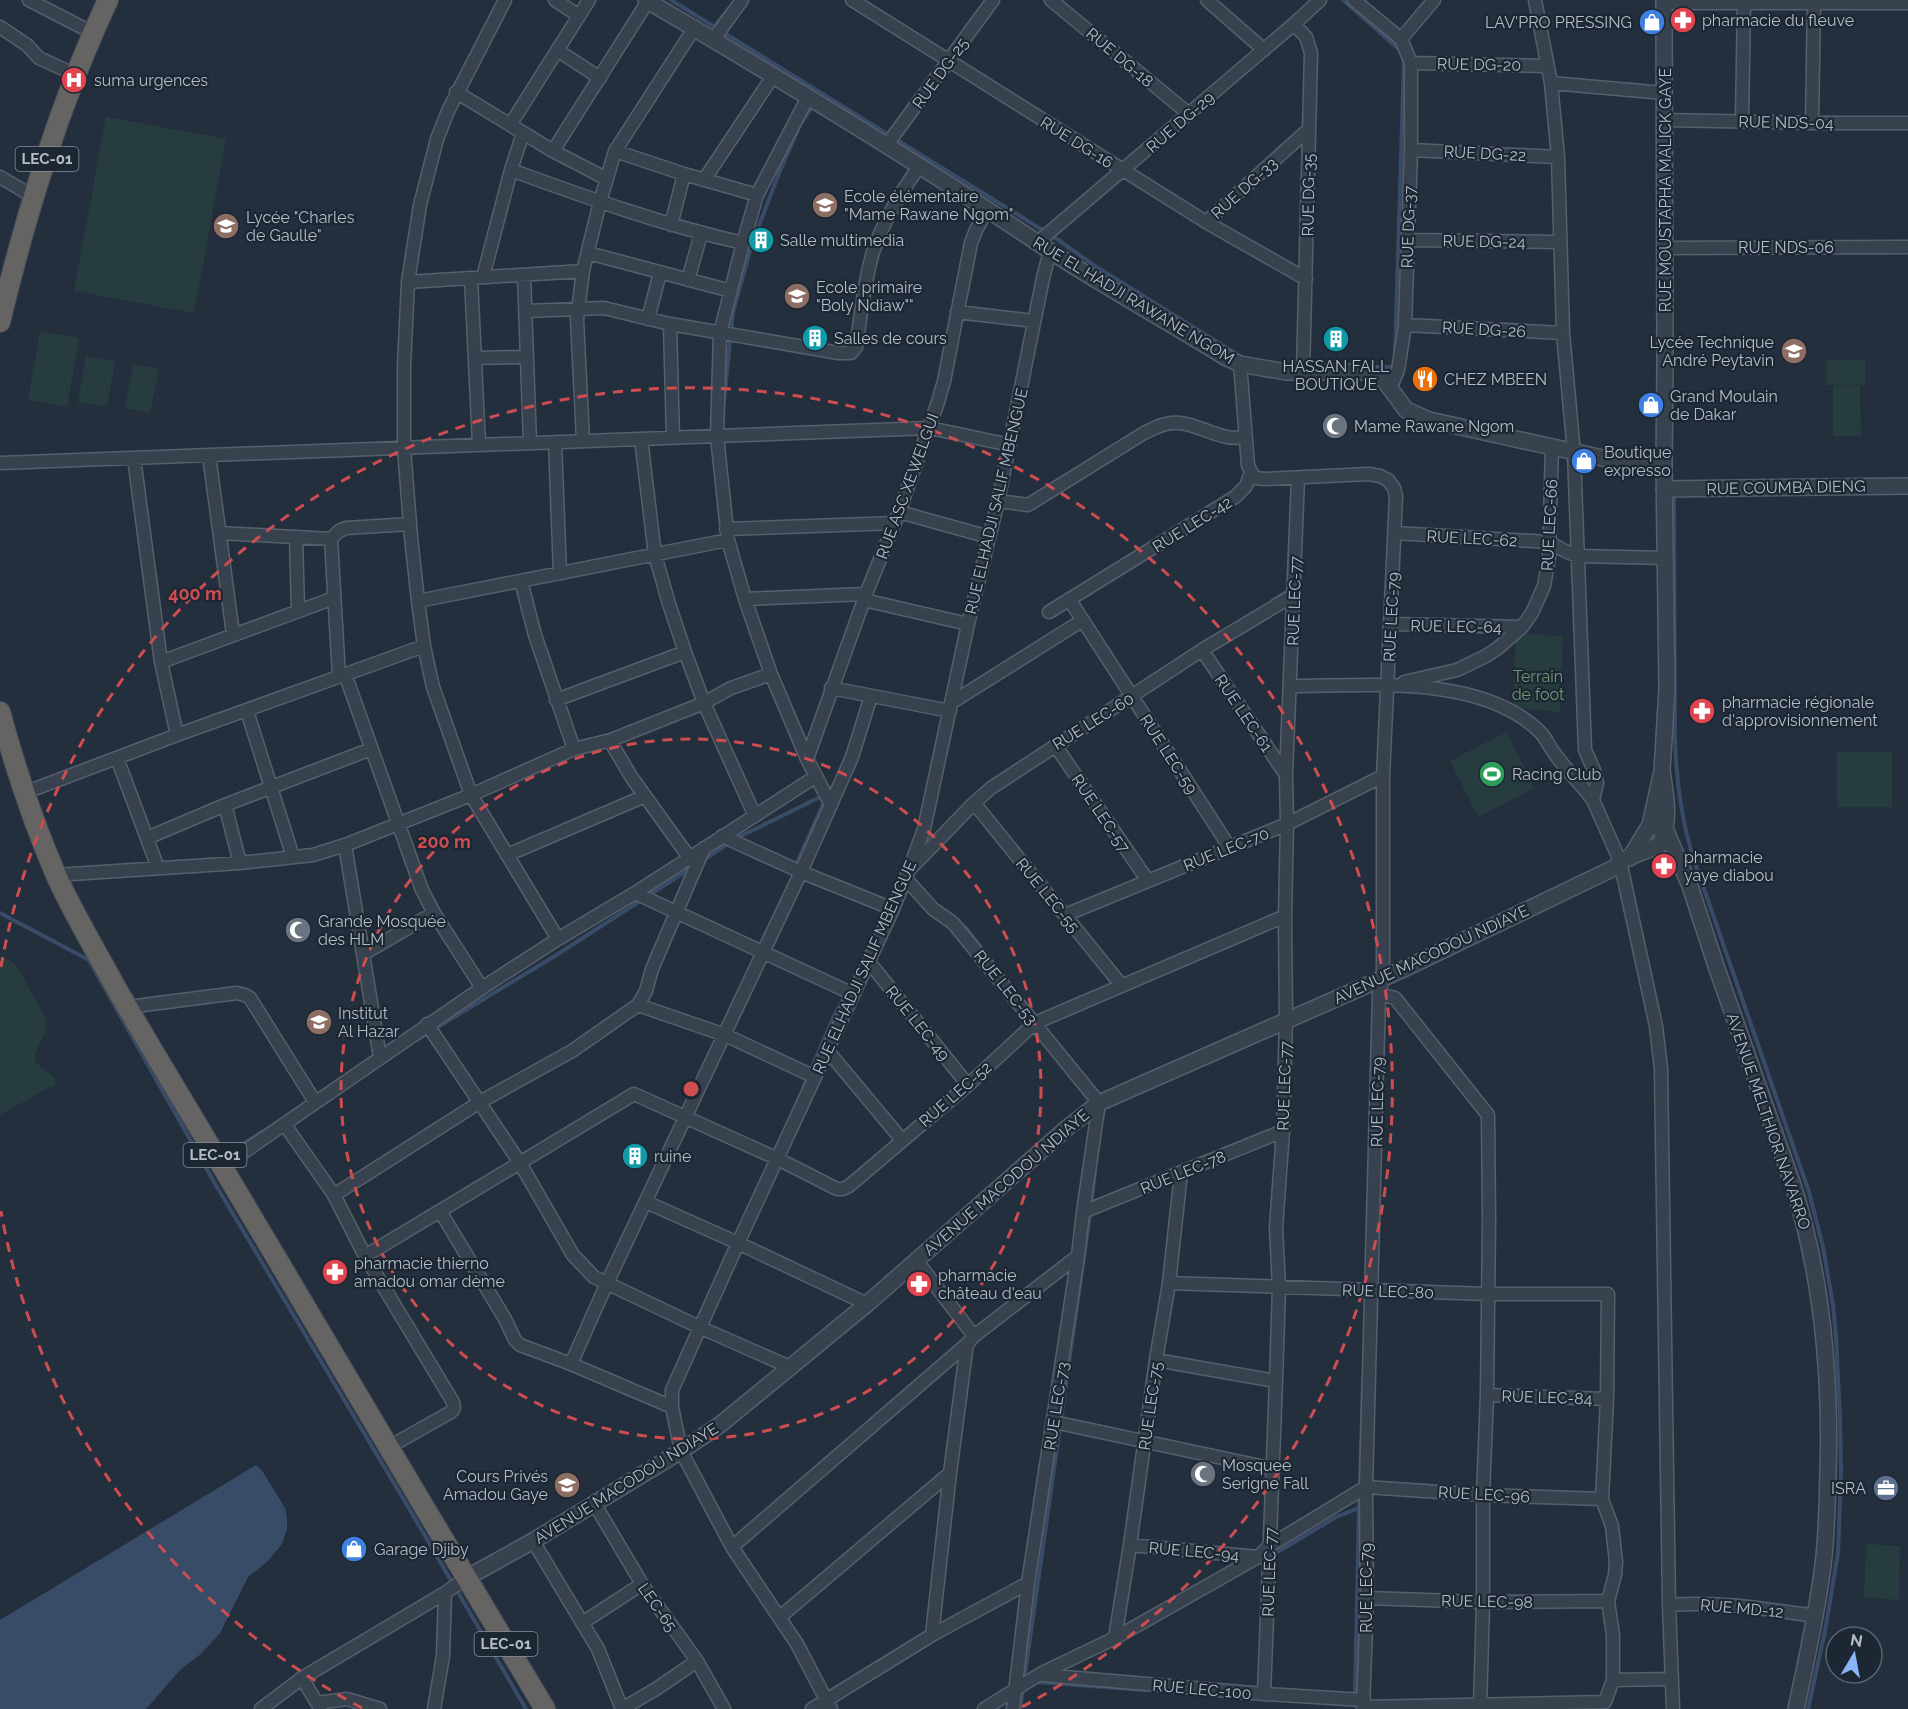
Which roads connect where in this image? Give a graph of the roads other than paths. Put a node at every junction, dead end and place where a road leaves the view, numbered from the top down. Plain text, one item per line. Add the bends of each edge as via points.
1 (29, 0) edge
2 (108, 0) edge
3 (505, 0) edge
4 (555, 0) edge
5 (589, 0) edge
6 (742, 0) edge
7 (993, 0) edge
8 (1051, 0) edge
9 (1207, 0) edge
10 (1320, 0) edge
11 (1354, 0) edge
12 (1434, 0) edge
13 (1535, 0) edge
14 (647, 1) edge
15 (860, 2) edge
16 (1664, 2) edge
17 (1744, 2) edge
18 (1814, 2) edge
19 (1908, 3) edge
20 (579, 16) junction
21 (1294, 24) junction
22 (0, 27) edge
23 (695, 27) junction
24 (93, 33) junction
25 (714, 39) junction
26 (1401, 39) junction
27 (558, 50) junction
28 (1264, 50) junction
29 (949, 62) junction
30 (1411, 63) junction
31 (1547, 66) junction
32 (76, 75) junction
33 (772, 76) junction
34 (600, 78) junction
35 (1551, 83) junction
36 (456, 92) junction
37 (1664, 93) junction
38 (808, 97) junction
39 (1189, 114) junction
40 (1664, 120) junction
41 (1742, 121) junction
42 (1812, 123) junction
43 (1908, 123) edge
44 (510, 125) junction
45 (1309, 129) junction
46 (523, 133) junction
47 (886, 146) junction
48 (1411, 150) junction
49 (553, 151) junction
50 (615, 151) junction
51 (1558, 157) junction
52 (919, 167) junction
53 (511, 170) junction
54 (1123, 170) junction
55 (684, 174) junction
56 (0, 177) edge
57 (606, 179) junction
58 (705, 180) junction
59 (757, 195) junction
60 (34, 197) junction
61 (600, 202) junction
62 (988, 209) junction
63 (1206, 222) junction
64 (671, 225) junction
65 (701, 234) junction
66 (1407, 240) junction
67 (743, 243) junction
68 (1560, 243) junction
69 (1044, 246) junction
70 (1908, 247) edge
71 (1664, 248) junction
72 (588, 253) junction
73 (584, 271) junction
74 (660, 273) junction
75 (524, 275) junction
76 (477, 278) junction
77 (1306, 279) junction
78 (688, 280) junction
79 (408, 282) junction
80 (731, 291) junction
81 (578, 308) junction
82 (526, 311) junction
83 (957, 312) junction
84 (648, 319) junction
85 (1034, 321) junction
86 (0, 322) edge
87 (670, 324) junction
88 (1405, 325) junction
89 (720, 333) junction
90 (1563, 333) junction
91 (527, 357) junction
92 (475, 358) junction
93 (1240, 364) junction
94 (1303, 372) junction
95 (1390, 389) junction
96 (930, 428) junction
97 (717, 436) junction
98 (1245, 437) junction
99 (673, 438) junction
100 (641, 439) junction
101 (583, 441) junction
102 (555, 442) junction
103 (531, 443) junction
104 (479, 445) junction
105 (1010, 445) junction
106 (1552, 447) junction
107 (404, 448) junction
108 (1574, 453) junction
109 (209, 455) junction
110 (134, 458) junction
111 (0, 463) edge
112 (1664, 466) junction
113 (1251, 472) junction
114 (1298, 478) junction
115 (1908, 486) edge
116 (1664, 489) junction
117 (998, 501) junction
118 (897, 518) junction
119 (410, 524) junction
120 (220, 532) junction
121 (1395, 533) junction
122 (727, 534) junction
123 (296, 537) junction
124 (989, 537) junction
125 (331, 539) junction
126 (1549, 542) junction
127 (655, 555) junction
128 (1578, 556) junction
129 (1665, 558) junction
130 (560, 573) junction
131 (521, 581) junction
132 (1294, 595) junction
133 (865, 597) junction
134 (334, 598) junction
135 (745, 599) junction
136 (1069, 599) junction
137 (417, 601) junction
138 (298, 611) junction
139 (1049, 612) dead end
140 (1083, 620) junction
141 (968, 624) junction
142 (1390, 624) junction
143 (1522, 627) junction
144 (233, 634) junction
145 (424, 646) junction
146 (1202, 650) junction
147 (685, 652) junction
148 (161, 662) junction
149 (771, 674) junction
150 (342, 675) junction
151 (1291, 686) junction
152 (1388, 686) junction
153 (831, 688) junction
154 (871, 696) junction
155 (1132, 697) junction
156 (556, 700) junction
157 (704, 703) junction
158 (950, 707) junction
159 (247, 711) junction
160 (0, 712) edge
161 (177, 735) junction
162 (611, 740) junction
163 (1055, 745) junction
164 (371, 749) junction
165 (574, 749) junction
166 (117, 758) junction
167 (807, 759) junction
168 (1662, 771) junction
169 (1286, 775) junction
170 (1383, 776) junction
171 (815, 777) junction
172 (270, 787) junction
173 (24, 793) junction
174 (471, 795) junction
175 (645, 796) junction
176 (1593, 800) junction
177 (974, 803) junction
178 (225, 805) junction
179 (831, 805) junction
180 (755, 816) junction
181 (398, 825) junction
182 (1287, 825) junction
183 (1647, 829) junction
184 (722, 836) junction
185 (147, 838) junction
186 (1663, 838) junction
187 (345, 845) junction
188 (704, 847) junction
189 (1230, 848) junction
190 (507, 855) junction
191 (293, 857) junction
192 (689, 857) junction
193 (1625, 859) junction
194 (240, 863) junction
195 (158, 868) junction
196 (801, 872) junction
197 (56, 875) junction
198 (908, 875) junction
199 (1148, 881) junction
200 (635, 893) junction
201 (893, 909) junction
202 (434, 913) junction
203 (677, 913) junction
204 (1065, 915) junction
205 (1285, 916) junction
206 (558, 939) junction
207 (764, 953) junction
208 (363, 954) junction
209 (869, 962) junction
210 (1383, 978) junction
211 (1122, 986) junction
212 (482, 988) junction
213 (853, 994) junction
214 (1379, 994) junction
215 (638, 1005) junction
216 (128, 1007) junction
217 (1286, 1019) junction
218 (1035, 1023) junction
219 (427, 1024) junction
220 (725, 1035) junction
221 (827, 1050) junction
222 (380, 1057) junction
223 (815, 1077) junction
224 (968, 1084) junction
225 (315, 1102) junction
226 (480, 1102) junction
227 (1099, 1102) junction
228 (686, 1118) junction
229 (285, 1125) junction
230 (1283, 1131) junction
231 (902, 1140) junction
232 (777, 1159) junction
233 (520, 1163) junction
234 (222, 1167) junction
235 (1181, 1173) junction
236 (334, 1195) junction
237 (646, 1202) junction
238 (440, 1210) junction
239 (1083, 1212) junction
240 (738, 1243) junction
241 (365, 1256) junction
242 (1078, 1256) junction
243 (916, 1260) junction
244 (607, 1282) junction
245 (1169, 1283) junction
246 (1279, 1287) junction
247 (1372, 1291) junction
248 (1488, 1294) junction
249 (867, 1304) junction
250 (699, 1327) junction
251 (970, 1340) junction
252 (1156, 1360) junction
253 (571, 1364) junction
254 (790, 1367) junction
255 (1276, 1381) junction
256 (1487, 1395) junction
257 (1607, 1399) junction
258 (672, 1407) junction
259 (1054, 1422) junction
260 (1145, 1441) junction
261 (389, 1448) junction
262 (681, 1451) junction
263 (1274, 1469) junction
264 (950, 1473) junction
265 (1366, 1487) junction
266 (1483, 1495) junction
267 (1602, 1498) junction
268 (594, 1503) junction
269 (533, 1541) junction
270 (1130, 1545) junction
271 (1269, 1546) junction
272 (732, 1547) junction
273 (1258, 1557) junction
274 (466, 1578) junction
275 (1028, 1583) junction
276 (642, 1584) junction
277 (445, 1593) junction
278 (1367, 1598) junction
279 (1608, 1601) junction
280 (1483, 1602) junction
281 (1670, 1605) junction
282 (1815, 1616) junction
283 (780, 1617) junction
284 (582, 1623) junction
285 (932, 1635) junction
286 (1115, 1638) junction
287 (697, 1661) junction
288 (1040, 1674) junction
289 (302, 1678) junction
290 (1672, 1679) junction
291 (1613, 1680) junction
292 (1017, 1688) junction
293 (1264, 1694) junction
294 (828, 1704) edge
295 (319, 1706) edge
296 (1364, 1706) edge
297 (1480, 1707) edge
298 (261, 1709) edge
299 (380, 1709) edge
300 (434, 1709) edge
301 (545, 1709) edge
302 (622, 1709) edge
303 (724, 1709) edge
304 (812, 1709) edge
305 (984, 1709) edge
306 (1014, 1709) edge
307 (1673, 1709) edge
308 (1796, 1709) edge

1 - 24 street
2 - 24 highway, LEC-01
3 - 36 street
4 - 20 street
5 - 20 street
6 - 25 street
7 - 29 street, RUE DG-25
8 - 39 street, RUE DG-18
9 - 28 street
10 - 21 street, RUE DG-29
11 - 26 street
12 - 26 street
13 - 31 street
14 - 23 street, RUE EL HADJI RAWANE NGOM
14 - 34 street
15 - 29 street, RUE DG-16
16 - 17 street
16 - 37 street, RUE MOUSTAPHA MALICK GAYE
17 - 18 street
17 - 41 street
18 - 19 street
18 - 42 street
20 - 27 street
21 - 28 street, RUE DG-29
21 - 45 street, RUE DG-35 via 1311,53
22 - 32 street via 39,58
23 - 25 street, RUE EL HADJI RAWANE NGOM
23 - 50 street
24 - 32 highway, LEC-01
25 - 33 street, RUE EL HADJI RAWANE NGOM
26 - 30 street
27 - 34 street
27 - 44 street
28 - 39 street, RUE DG-29
29 - 47 street, RUE DG-25
29 - 54 street, RUE DG-16
30 - 31 street, RUE DG-20
30 - 48 street, RUE DG-37
31 - 35 street
32 - 60 highway, LEC-01
33 - 38 street, RUE EL HADJI RAWANE NGOM
33 - 58 street
34 - 49 street
35 - 37 street
35 - 51 street
36 - 44 street
36 - 79 street via 437,139 423,194
37 - 40 street, RUE MOUSTAPHA MALICK GAYE
38 - 47 street, RUE EL HADJI RAWANE NGOM
38 - 59 street
39 - 54 street, RUE DG-29
40 - 41 street, RUE NDS-04
40 - 71 street, RUE MOUSTAPHA MALICK GAYE
41 - 42 street, RUE NDS-04
42 - 43 street, RUE NDS-04
44 - 46 street
45 - 63 street, RUE DG-33
45 - 77 street, RUE DG-35
46 - 49 street
46 - 53 street
47 - 52 street, RUE EL HADJI RAWANE NGOM
48 - 51 street, RUE DG-22
48 - 66 street, RUE DG-37
49 - 57 street
50 - 55 street
50 - 57 street
51 - 68 street
52 - 62 street, RUE EL HADJI RAWANE NGOM
52 - 89 street via 902,190 874,249 856,347 851,353
53 - 61 street
53 - 76 street
54 - 63 street, RUE DG-16
54 - 69 street, RUE DG-29
55 - 58 street
55 - 64 street
56 - 60 street
57 - 61 street
58 - 59 street
59 - 67 street
60 - 86 highway, LEC-01
61 - 64 street
61 - 72 street
62 - 69 street, RUE EL HADJI RAWANE NGOM
62 - 83 street, RUE ASC XEWELGUI via 971,243
63 - 77 street, RUE DG-16
64 - 65 street
65 - 67 street
65 - 78 street
66 - 68 street, RUE DG-24
66 - 88 street, RUE DG-37
67 - 80 street
68 - 90 street
69 - 85 street, RUE ELHADJI SALIF MBENGUE via 1043,278
69 - 93 street, RUE EL HADJI RAWANE NGOM
70 - 71 street, RUE NDS-06
71 - 112 street, RUE MOUSTAPHA MALICK GAYE
72 - 73 street
72 - 74 street
73 - 75 street
73 - 81 street
74 - 78 street
74 - 84 street
75 - 76 street
75 - 82 street
76 - 79 street
76 - 92 street
77 - 94 street, RUE DG-35
78 - 80 street
79 - 107 street
80 - 89 street
81 - 82 street
81 - 84 street via 604,308
81 - 101 street
82 - 91 street
83 - 85 street
83 - 96 street, RUE ASC XEWELGUI
84 - 87 street
85 - 105 street, RUE ELHADJI SALIF MBENGUE
87 - 89 street
87 - 99 street
88 - 90 street, RUE DG-26
88 - 95 street, RUE DG-37 via 1398,370
89 - 97 street
90 - 108 street
91 - 92 street
91 - 103 street
92 - 104 street
93 - 94 street, RUE EL HADJI RAWANE NGOM
93 - 98 street
94 - 95 street, RUE EL HADJI RAWANE NGOM via 1364,372 1377,375
95 - 106 street, RUE EL HADJI RAWANE NGOM via 1406,410 1429,420
96 - 97 street
96 - 105 street
96 - 118 street, RUE ASC XEWELGUI
97 - 99 street
97 - 122 street
98 - 113 street
98 - 117 street via 1226,438 1179,423 1162,424 1028,506
99 - 100 street
100 - 101 street
100 - 127 street
101 - 102 street
102 - 103 street
102 - 130 street
103 - 104 street
104 - 107 street
105 - 117 street, RUE ELHADJI SALIF MBENGUE
106 - 108 street, RUE EL HADJI RAWANE NGOM
106 - 126 street, RUE LEC-66
107 - 109 street
107 - 119 street
108 - 112 street, RUE EL HADJI RAWANE NGOM
108 - 128 street
109 - 110 street
109 - 120 street
110 - 111 street
110 - 148 street
112 - 116 street, RUE MOUSTAPHA MALICK GAYE
113 - 114 street via 1256,478
113 - 136 street, RUE LEC-42 via 1246,486 1235,497
114 - 121 street, RUE LEC-79 via 1368,474 1388,480 1396,496
114 - 132 street, RUE LEC-77
115 - 116 street, RUE COUMBA DIENG
116 - 129 street, RUE MOUSTAPHA MALICK GAYE
117 - 124 street, RUE ELHADJI SALIF MBENGUE
118 - 122 street
118 - 124 street
118 - 133 street, RUE ASC XEWELGUI
119 - 125 street via 346,528
119 - 137 street
120 - 123 street
120 - 144 street
121 - 126 street, RUE LEC-62
121 - 142 street, RUE LEC-79
122 - 127 street
122 - 135 street
123 - 125 street
123 - 138 street
124 - 141 street, RUE ELHADJI SALIF MBENGUE
125 - 134 street
126 - 128 street
126 - 143 street, RUE LEC-66 via 1544,586
127 - 130 street
127 - 147 street
128 - 129 street
128 - 176 street via 1585,750 1597,783
129 - 168 street, RUE MOUSTAPHA MALICK GAYE via 1667,689
130 - 131 street
131 - 137 street
131 - 156 street
132 - 146 street, RUE LEC-60
132 - 151 street, RUE LEC-77
133 - 135 street
133 - 141 street
133 - 153 street, RUE ASC XEWELGUI
134 - 138 street
134 - 150 street
135 - 149 street
136 - 139 street, RUE LEC-42
136 - 140 street, RUE LEC-59
137 - 145 street
138 - 144 street
140 - 155 street, RUE LEC-59
140 - 158 street
141 - 158 street, RUE ELHADJI SALIF MBENGUE
142 - 143 street, RUE LEC-64
142 - 152 street, RUE LEC-79
143 - 152 street, RUE LEC-66 via 1498,648 1464,667
144 - 148 street
145 - 150 street
145 - 174 street via 435,695
146 - 155 street, RUE LEC-60
146 - 169 street, RUE LEC-61
147 - 156 street
147 - 157 street
148 - 161 street
149 - 157 street via 731,688
149 - 167 street
150 - 159 street
150 - 164 street
151 - 152 street
151 - 169 street, RUE LEC-77
152 - 170 street, RUE LEC-79
152 - 176 street via 1448,689 1518,716 1541,733
153 - 154 street
153 - 167 street, RUE ASC XEWELGUI
154 - 158 street
154 - 179 street via 852,757
155 - 163 street, RUE LEC-60
155 - 189 street, RUE LEC-59
156 - 165 street
157 - 162 street
157 - 180 street
158 - 198 street, RUE ELHADJI SALIF MBENGUE via 924,829
159 - 161 street
159 - 172 street
160 - 173 highway, LEC-01
161 - 166 street
162 - 165 street
162 - 175 street
163 - 177 street, RUE LEC-60
163 - 199 street, RUE LEC-57
164 - 172 street
164 - 181 street
165 - 174 street
166 - 173 street
166 - 185 street
167 - 171 street
168 - 183 street
168 - 186 street via 1667,800
169 - 182 street, RUE LEC-77
170 - 182 street, RUE LEC-70
170 - 210 street, RUE LEC-79
171 - 179 street
171 - 180 street
172 - 178 street
172 - 191 street
173 - 197 highway, LEC-01
174 - 181 street
174 - 190 street
175 - 190 street
175 - 192 street
176 - 193 street
177 - 198 street, RUE LEC-60
177 - 204 street, RUE LEC-55
178 - 185 street
178 - 194 street
179 - 196 street
180 - 184 street
181 - 187 street
181 - 202 street
182 - 189 street, RUE LEC-70
182 - 205 street, RUE LEC-77
183 - 186 street
183 - 193 street
184 - 188 street
184 - 196 street
185 - 195 street
186 - 193 street
186 - 282 street, AVENUE MELTHIOR NAVARRO via 1680,860 1801,1209 1817,1280 1826,1349 1829,1443 1825,1542
187 - 191 street
187 - 208 street
188 - 192 street
188 - 203 street
189 - 199 street, RUE LEC-70
190 - 206 street
191 - 194 street
192 - 200 street
193 - 210 street, AVENUE MACODOU NDIAYE via 1552,899
193 - 281 street via 1661,1069
194 - 195 street
195 - 197 street
196 - 201 street
196 - 207 street
197 - 216 highway, LEC-01
198 - 201 street, RUE ELHADJI SALIF MBENGUE
198 - 218 street, RUE LEC-53 via 933,909 953,923
199 - 204 street, RUE LEC-70
200 - 203 street
200 - 206 street
201 - 209 street, RUE ELHADJI SALIF MBENGUE
202 - 208 street
202 - 212 street
203 - 207 street
203 - 215 street
204 - 211 street, RUE LEC-55
205 - 211 street, RUE LEC-52
205 - 217 street, RUE LEC-77
206 - 212 street
207 - 213 street
207 - 220 street
208 - 222 street
209 - 213 street, RUE ELHADJI SALIF MBENGUE
209 - 224 street, RUE LEC-49
210 - 214 street, RUE LEC-79
210 - 217 street, AVENUE MACODOU NDIAYE
211 - 218 street, RUE LEC-52
212 - 219 street
213 - 221 street, RUE ELHADJI SALIF MBENGUE
214 - 247 street, RUE LEC-79
214 - 248 street via 1395,999 1488,1115
215 - 220 street
215 - 226 street via 572,1051
216 - 225 street via 245,995
216 - 234 highway, LEC-01
217 - 227 street, AVENUE MACODOU NDIAYE
217 - 230 street, RUE LEC-77
218 - 224 street, RUE LEC-52
218 - 227 street, RUE LEC-53
219 - 222 street
219 - 226 street
220 - 223 street
220 - 228 street
221 - 223 street, RUE ELHADJI SALIF MBENGUE
221 - 231 street
222 - 225 street
223 - 232 street, RUE ELHADJI SALIF MBENGUE
224 - 231 street, RUE LEC-52
225 - 229 street
226 - 233 street
226 - 236 street
227 - 239 street, RUE LEC-73
227 - 243 street, AVENUE MACODOU NDIAYE
228 - 232 street, RUE LEC-52
228 - 233 street, RUE LEC-52 via 634,1094
228 - 237 street
229 - 234 street
229 - 236 street
230 - 235 street, RUE LEC-78
230 - 246 street, RUE LEC-77 via 1276,1228
231 - 232 street, RUE LEC-52 via 843,1189
232 - 240 street, RUE ELHADJI SALIF MBENGUE
233 - 238 street
233 - 244 street via 573,1255 594,1277
234 - 261 highway, LEC-01
235 - 239 street, RUE LEC-78
235 - 245 street, RUE LEC-75
236 - 241 street
237 - 240 street
237 - 244 street
238 - 241 street
238 - 253 street via 515,1340
239 - 242 street, RUE LEC-73
240 - 249 street
240 - 250 street, RUE ELHADJI SALIF MBENGUE
241 - 261 street via 454,1408
242 - 251 street
242 - 259 street, RUE LEC-73
243 - 249 street, AVENUE MACODOU NDIAYE
243 - 251 street
244 - 250 street
244 - 253 street
245 - 246 street, RUE LEC-80
245 - 252 street, RUE LEC-75
246 - 247 street, RUE LEC-80
246 - 255 street, RUE LEC-77
247 - 248 street, RUE LEC-80
247 - 265 street, RUE LEC-79
248 - 256 street
248 - 257 street, RUE LEC-80 via 1608,1294
249 - 254 street, AVENUE MACODOU NDIAYE
250 - 254 street
250 - 258 street, RUE ELHADJI SALIF MBENGUE via 672,1390
251 - 264 street
251 - 272 street
252 - 255 street
252 - 260 street, RUE LEC-75
253 - 258 street
254 - 262 street, AVENUE MACODOU NDIAYE via 737,1412
255 - 263 street, RUE LEC-77
256 - 257 street, RUE LEC-84
256 - 266 street
257 - 267 street
258 - 262 street, RUE ELHADJI SALIF MBENGUE
259 - 260 street
259 - 275 street, RUE LEC-73
260 - 263 street
260 - 270 street, RUE LEC-75
261 - 274 highway, LEC-01
262 - 268 street, AVENUE MACODOU NDIAYE
262 - 272 street, RUE ELHADJI SALIF MBENGUE
263 - 271 street, RUE LEC-77
264 - 283 street
264 - 285 street
265 - 266 street, RUE LEC-96
265 - 271 street
265 - 278 street, RUE LEC-79
266 - 267 street, RUE LEC-96
266 - 280 street
267 - 279 street via 1612,1526 1616,1562
268 - 269 street, AVENUE MACODOU NDIAYE
268 - 276 street, LEC-65
269 - 274 street, AVENUE MACODOU NDIAYE
269 - 284 street
270 - 273 street, RUE LEC-94
270 - 286 street, RUE LEC-75
271 - 273 street
271 - 293 street, RUE LEC-77
272 - 283 street, RUE ELHADJI SALIF MBENGUE
273 - 286 street
274 - 277 street
274 - 301 highway, LEC-01
275 - 285 street
275 - 292 street, RUE LEC-73
276 - 284 street
276 - 287 street, LEC-65
277 - 289 street
277 - 300 street via 443,1656
278 - 280 street, RUE LEC-98
278 - 296 street, RUE LEC-79
279 - 280 street, RUE LEC-98
279 - 291 street
280 - 297 street
281 - 282 street, RUE MD-12 via 1740,1605
281 - 290 street
282 - 308 street, AVENUE MELTHIOR NAVARRO
283 - 294 street, RUE ELHADJI SALIF MBENGUE
284 - 302 street via 598,1649
285 - 294 street
286 - 288 street
287 - 302 street
287 - 303 street, LEC-65
288 - 292 street
288 - 293 street, RUE LEC-100
289 - 295 street
289 - 298 street
290 - 291 street
290 - 307 street
291 - 297 street, RUE LEC-100 via 1604,1703
292 - 305 street
292 - 306 street, RUE LEC-73
293 - 296 street, RUE LEC-100
294 - 304 street
295 - 299 street via 348,1699
296 - 297 street, RUE LEC-100

